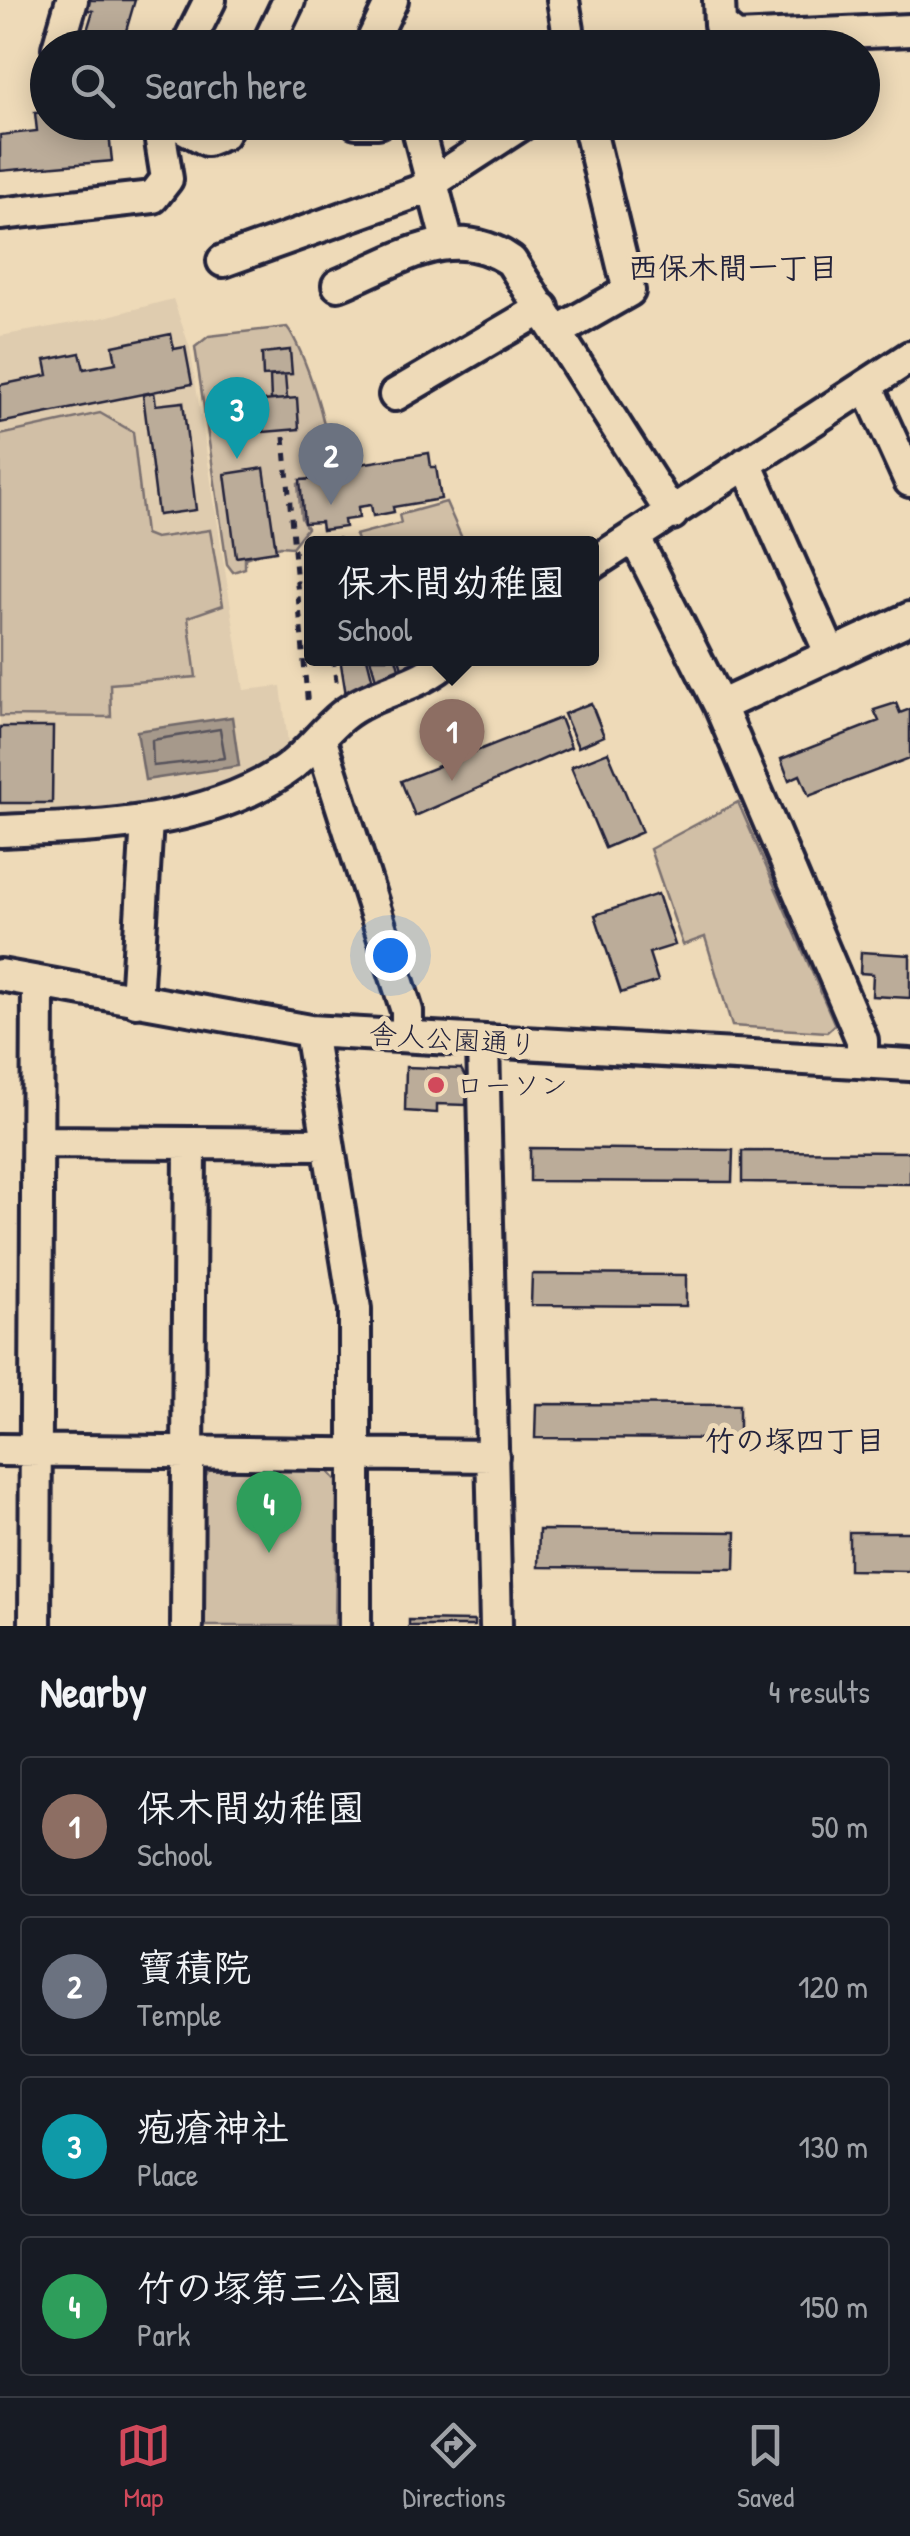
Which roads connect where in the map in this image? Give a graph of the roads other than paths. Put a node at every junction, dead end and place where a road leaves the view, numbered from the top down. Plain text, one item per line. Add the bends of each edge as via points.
1 (72, 0) edge
2 (210, 0) edge
3 (289, 0) edge
4 (392, 0) edge
5 (563, 0) edge
6 (719, 0) edge
7 (63, 30) edge
8 (195, 30) edge
9 (275, 30) edge
10 (378, 30) edge
11 (568, 30) edge
12 (726, 30) edge
13 (910, 30) edge
14 (880, 31) edge
15 (161, 140) edge
16 (420, 140) edge
17 (497, 140) edge
18 (592, 140) edge
19 (430, 183) junction
20 (0, 214) edge
21 (447, 240) junction
22 (223, 261) dead end
23 (338, 285) dead end
24 (550, 320) junction
25 (905, 372) edge
26 (867, 386) junction
27 (395, 395) dead end
28 (746, 463) junction
29 (910, 481) edge
30 (672, 514) junction
31 (636, 540) junction
32 (599, 560) edge
33 (910, 618) edge
34 (831, 656) junction
35 (439, 666) edge
36 (720, 706) junction
37 (316, 745) junction
38 (147, 822) junction
39 (0, 830) edge
40 (0, 975) edge
41 (38, 982) junction
42 (136, 1001) junction
43 (310, 1031) junction
44 (407, 1036) junction
45 (483, 1042) junction
46 (862, 1062) junction
47 (910, 1065) edge
48 (39, 1142) junction
49 (190, 1144) junction
50 (327, 1144) junction
51 (0, 1450) edge
52 (36, 1450) junction
53 (189, 1452) junction
54 (354, 1454) junction
55 (493, 1456) junction
56 (35, 1626) edge
57 (187, 1626) edge
58 (355, 1626) edge
59 (496, 1626) edge

1 - 7 street
2 - 8 street
3 - 9 street
4 - 10 street
5 - 11 street
6 - 12 street
13 - 14 street
15 - 20 street via 167,180 154,198
16 - 19 street
17 - 19 street
18 - 24 street via 630,291
19 - 21 street
19 - 22 street
21 - 23 street
21 - 24 street via 494,249 511,261
24 - 27 street
24 - 30 street
25 - 26 street
26 - 28 street
26 - 29 street
28 - 30 street
28 - 34 street
30 - 31 street
31 - 32 street
31 - 36 street
33 - 34 street
34 - 36 street
35 - 37 street via 342,716
36 - 46 street via 862,1040
37 - 38 street via 252,790
37 - 44 street via 407,1011
38 - 39 street
38 - 42 street
40 - 41 street, 舎人公園通り
41 - 42 street, 舎人公園通り
41 - 48 street
42 - 43 street, 舎人公園通り
43 - 44 street, 舎人公園通り
43 - 50 street
44 - 45 street, 舎人公園通り
45 - 46 street, 舎人公園通り
45 - 55 street
46 - 47 street, 舎人公園通り
48 - 49 street
48 - 52 street
49 - 50 street
49 - 53 street
50 - 54 street via 355,1309
51 - 52 street
52 - 53 street
52 - 56 street
53 - 54 street
53 - 57 street
54 - 55 street
54 - 58 street
55 - 59 street

